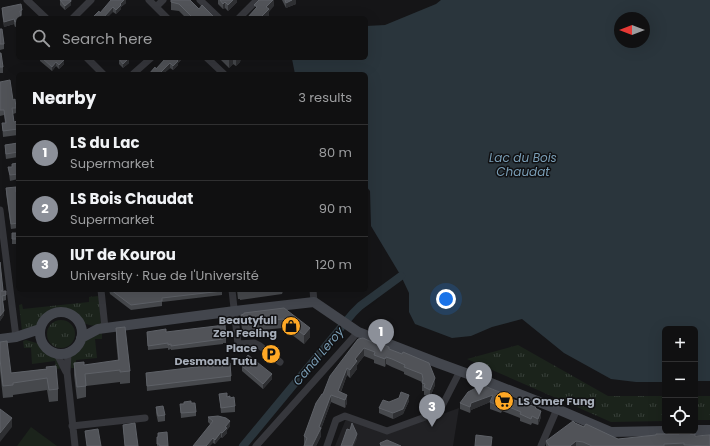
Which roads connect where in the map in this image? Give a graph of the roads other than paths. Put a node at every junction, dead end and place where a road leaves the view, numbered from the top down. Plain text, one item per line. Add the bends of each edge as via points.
1 (27, 0) edge
2 (90, 0) edge
3 (149, 0) edge
4 (164, 0) edge
5 (200, 0) edge
6 (257, 0) edge
7 (156, 7) junction
8 (44, 16) edge
9 (75, 16) edge
10 (164, 16) edge
11 (217, 16) edge
12 (241, 16) edge
13 (89, 60) edge
14 (149, 60) edge
15 (209, 60) edge
16 (101, 72) edge
17 (135, 72) edge
18 (222, 72) edge
19 (0, 210) edge
20 (2, 249) edge
21 (101, 292) edge
22 (232, 292) edge
23 (313, 292) edge
24 (314, 302) junction
25 (235, 311) junction
26 (80, 324) junction
27 (102, 328) junction
28 (40, 329) junction
29 (358, 332) junction
30 (16, 337) junction
31 (81, 338) junction
32 (0, 339) edge
33 (40, 340) junction
34 (68, 353) junction
35 (57, 354) junction
36 (280, 362) dead end
37 (460, 371) junction
38 (66, 372) junction
39 (557, 408) junction
40 (145, 418) dead end
41 (72, 426) junction
42 (698, 430) edge
43 (710, 430) edge
44 (662, 431) edge
45 (75, 446) edge
46 (256, 446) edge
47 (327, 446) edge
48 (541, 446) edge

1 - 8 street
2 - 9 street
3 - 7 street
4 - 7 street
5 - 11 street
6 - 12 street
7 - 10 street
13 - 16 street
14 - 17 street
15 - 18 street
19 - 20 street
20 - 30 street
21 - 27 street
22 - 25 street
23 - 24 street
24 - 25 street
24 - 29 street
25 - 27 street
25 - 36 street via 238,344 254,343
26 - 27 street
26 - 28 street via 71,314 58,312 46,317
26 - 31 street
27 - 31 street
28 - 30 street
28 - 33 street
29 - 37 street
29 - 46 street
30 - 32 street
30 - 33 street
31 - 34 street via 74,350
33 - 35 street via 47,349
34 - 35 street
34 - 38 street
35 - 38 street
37 - 39 street
37 - 47 street via 439,412 387,432 345,416 341,417 336,420
38 - 41 street
39 - 44 street via 611,432
39 - 48 street
40 - 41 street
41 - 45 street
42 - 43 street

